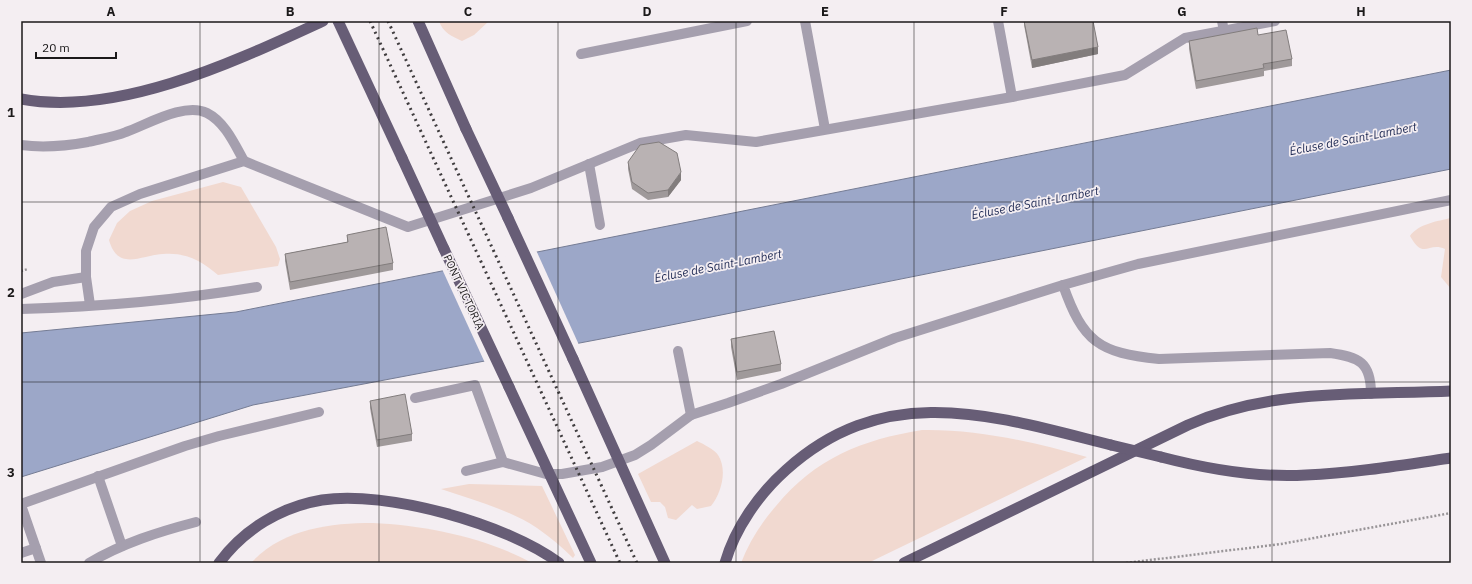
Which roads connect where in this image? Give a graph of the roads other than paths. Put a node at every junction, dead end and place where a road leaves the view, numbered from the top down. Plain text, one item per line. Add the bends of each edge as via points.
1 (323, 21) edge
2 (338, 21) edge
3 (418, 21) edge
4 (747, 21) edge
5 (805, 21) edge
6 (998, 21) edge
7 (1275, 21) edge
8 (1223, 26) edge
9 (581, 54) dead end
10 (1012, 97) junction
11 (21, 100) edge
12 (825, 129) junction
13 (21, 145) edge
14 (244, 161) junction
15 (589, 164) junction
16 (1451, 200) edge
17 (600, 225) dead end
18 (86, 276) junction
19 (1064, 285) junction
20 (257, 287) dead end
21 (21, 294) edge
22 (90, 305) junction
23 (21, 309) edge
24 (678, 351) dead end
25 (1451, 391) edge
26 (1371, 394) junction
27 (415, 398) dead end
28 (319, 412) dead end
29 (691, 415) junction
30 (1451, 458) edge
31 (503, 462) junction
32 (466, 471) dead end
33 (98, 476) junction
34 (21, 504) edge
35 (196, 522) dead end
36 (122, 546) junction
37 (36, 548) junction
38 (21, 554) edge
39 (40, 563) edge
40 (89, 563) edge
41 (219, 563) edge
42 (559, 563) edge
43 (590, 563) edge
44 (665, 563) edge
45 (725, 563) edge
46 (904, 563) edge

1 - 11 main road via 219,66 130,94 78,102
2 - 43 main road, PONT VICTORIA, bridge
3 - 44 main road, bridge
4 - 9 lane
5 - 12 lane
6 - 10 lane
7 - 8 lane
8 - 10 lane via 1185,38 1125,75
10 - 12 lane
12 - 15 lane via 756,142 686,135 640,143
13 - 14 lane via 61,146 88,142 124,133 175,113 201,111 217,120 224,128
14 - 15 lane via 408,227 531,188
14 - 18 lane via 140,194 111,207 94,227 89,240 85,261
15 - 17 lane
16 - 19 lane via 1138,264
18 - 21 lane via 53,282
18 - 22 lane
19 - 26 lane via 1073,313 1087,336 1116,352 1159,359 1330,353 1349,355 1368,371
19 - 29 lane via 895,338 774,386
20 - 22 lane via 214,294
22 - 23 lane
24 - 29 lane
25 - 26 main road
26 - 46 main road via 1274,399 1205,417
27 - 31 lane via 475,385
28 - 33 lane via 219,436
29 - 31 lane via 635,455 602,467 546,474
30 - 45 main road, bridge via 1304,476 1229,471 1017,422 968,413 926,412 876,420 830,439 809,452 779,477 749,514 736,535
31 - 32 lane
33 - 34 lane
33 - 36 lane
34 - 37 lane
35 - 36 lane
36 - 40 lane
37 - 38 lane
37 - 39 lane
41 - 42 main road via 237,542 273,516 323,500 347,499 390,502 470,520 510,536

